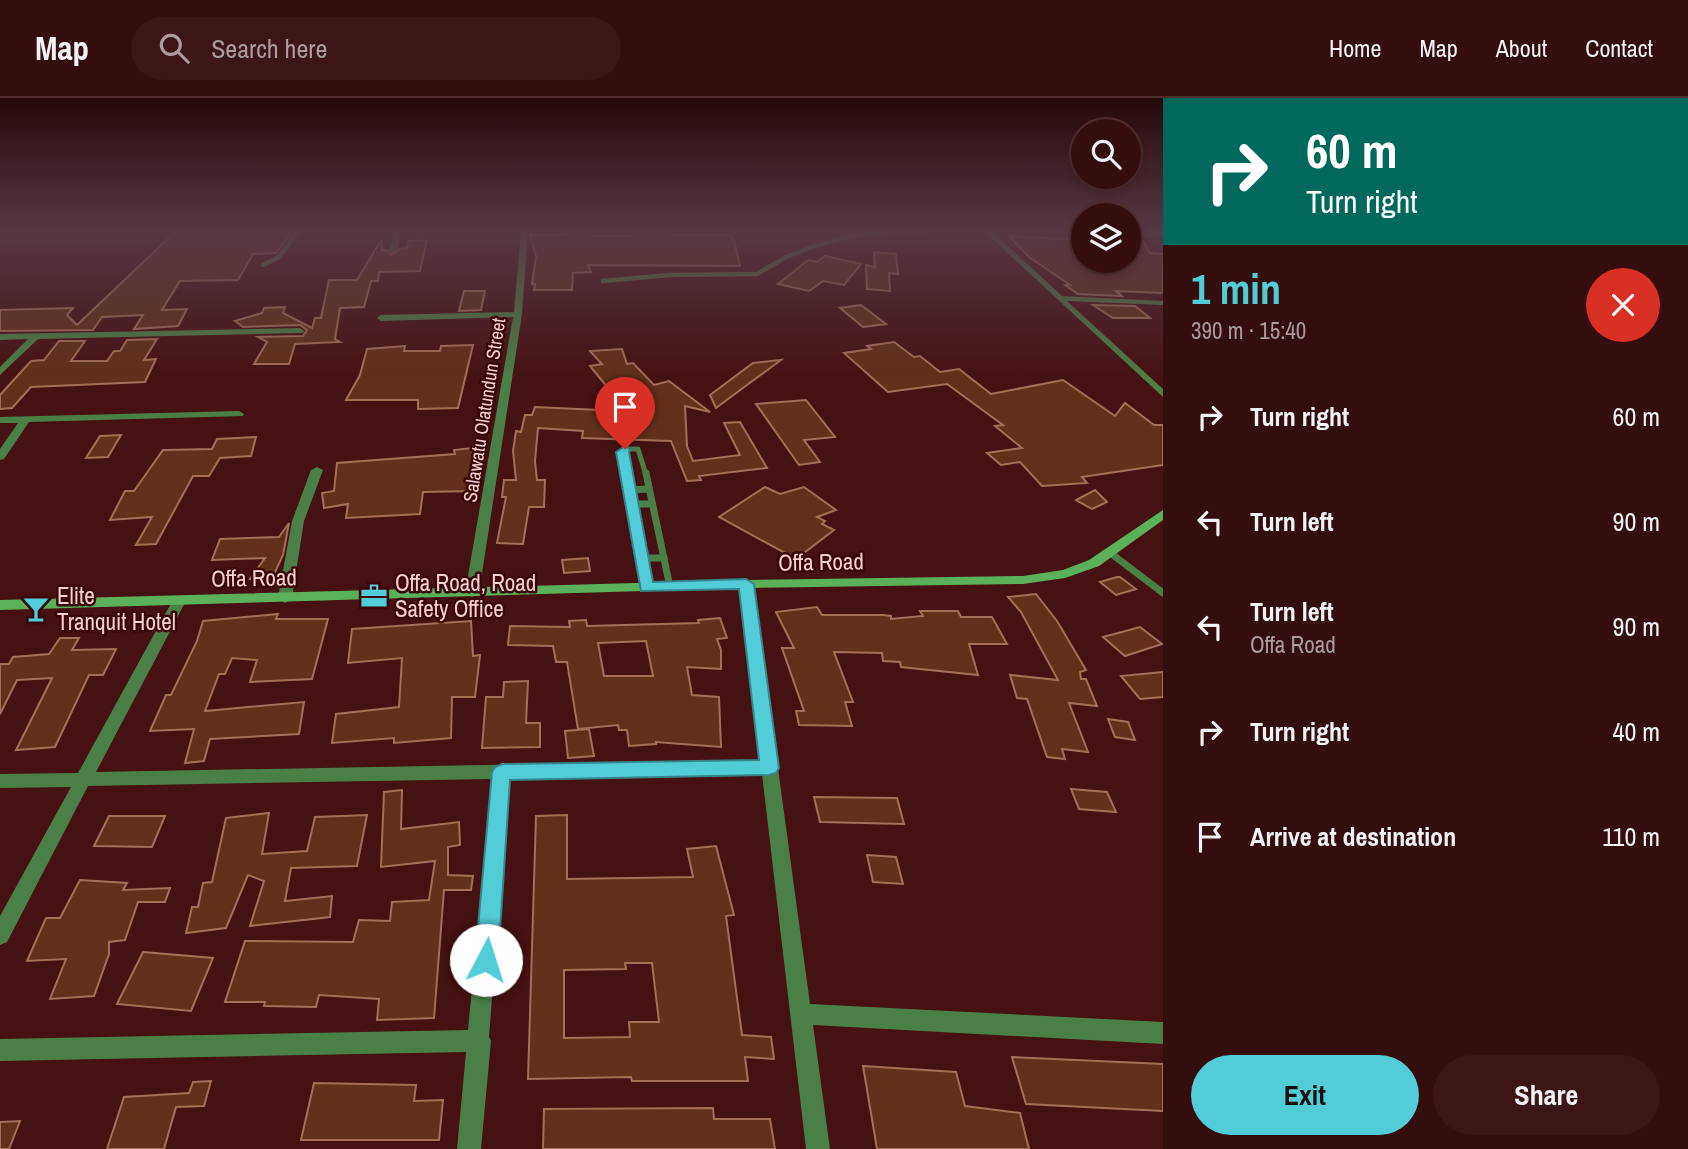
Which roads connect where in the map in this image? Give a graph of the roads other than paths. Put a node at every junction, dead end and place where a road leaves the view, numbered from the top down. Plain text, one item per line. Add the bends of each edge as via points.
1 (521, 280) edge
2 (614, 280) edge
3 (1039, 280) edge
4 (603, 281) dead end
5 (1059, 298) junction
6 (1163, 303) edge
7 (518, 314) junction
8 (381, 318) dead end
9 (300, 331) dead end
10 (0, 337) edge
11 (35, 337) junction
12 (0, 372) edge
13 (1163, 394) edge
14 (239, 414) dead end
15 (0, 420) edge
16 (25, 420) junction
17 (0, 457) edge
18 (317, 470) dead end
19 (649, 489) junction
20 (629, 490) junction
21 (632, 504) junction
22 (652, 504) junction
23 (1163, 514) edge
24 (1110, 552) junction
25 (641, 558) junction
26 (664, 558) junction
27 (746, 584) junction
28 (670, 587) junction
29 (646, 588) junction
30 (472, 593) junction
31 (1163, 593) edge
32 (285, 598) junction
33 (179, 601) junction
34 (0, 605) edge
35 (769, 768) junction
36 (502, 772) junction
37 (83, 780) junction
38 (0, 781) edge
39 (0, 935) edge
40 (803, 1014) junction
41 (1163, 1033) edge
42 (480, 1041) junction
43 (0, 1050) edge
44 (469, 1149) edge
45 (818, 1149) edge

1 - 7 street, Salawatu Olatundun Street
2 - 4 lane
3 - 5 street
5 - 6 street
5 - 13 street
7 - 8 street
7 - 30 street, Salawatu Olatundun Street
9 - 11 street
10 - 11 street
11 - 12 street
14 - 16 street
15 - 16 street
16 - 17 street
18 - 32 street via 298,521
19 - 20 lane
19 - 20 lane via 640,452 625,449
19 - 22 lane
20 - 21 lane
21 - 22 lane
21 - 25 lane
22 - 26 lane
23 - 24 street, Offa Road
24 - 27 street, Offa Road via 1065,574 1023,580
24 - 31 lane
25 - 26 lane
25 - 29 lane
26 - 28 lane
27 - 28 street, Offa Road
27 - 35 street
28 - 29 street, Offa Road
29 - 30 street, Offa Road
30 - 32 street, Offa Road
32 - 33 street, Offa Road
33 - 34 street, Offa Road
33 - 37 street
35 - 36 street
35 - 40 street
36 - 37 street
36 - 42 street
37 - 38 street
37 - 39 street
40 - 41 street
40 - 45 street
42 - 43 street
42 - 44 street

